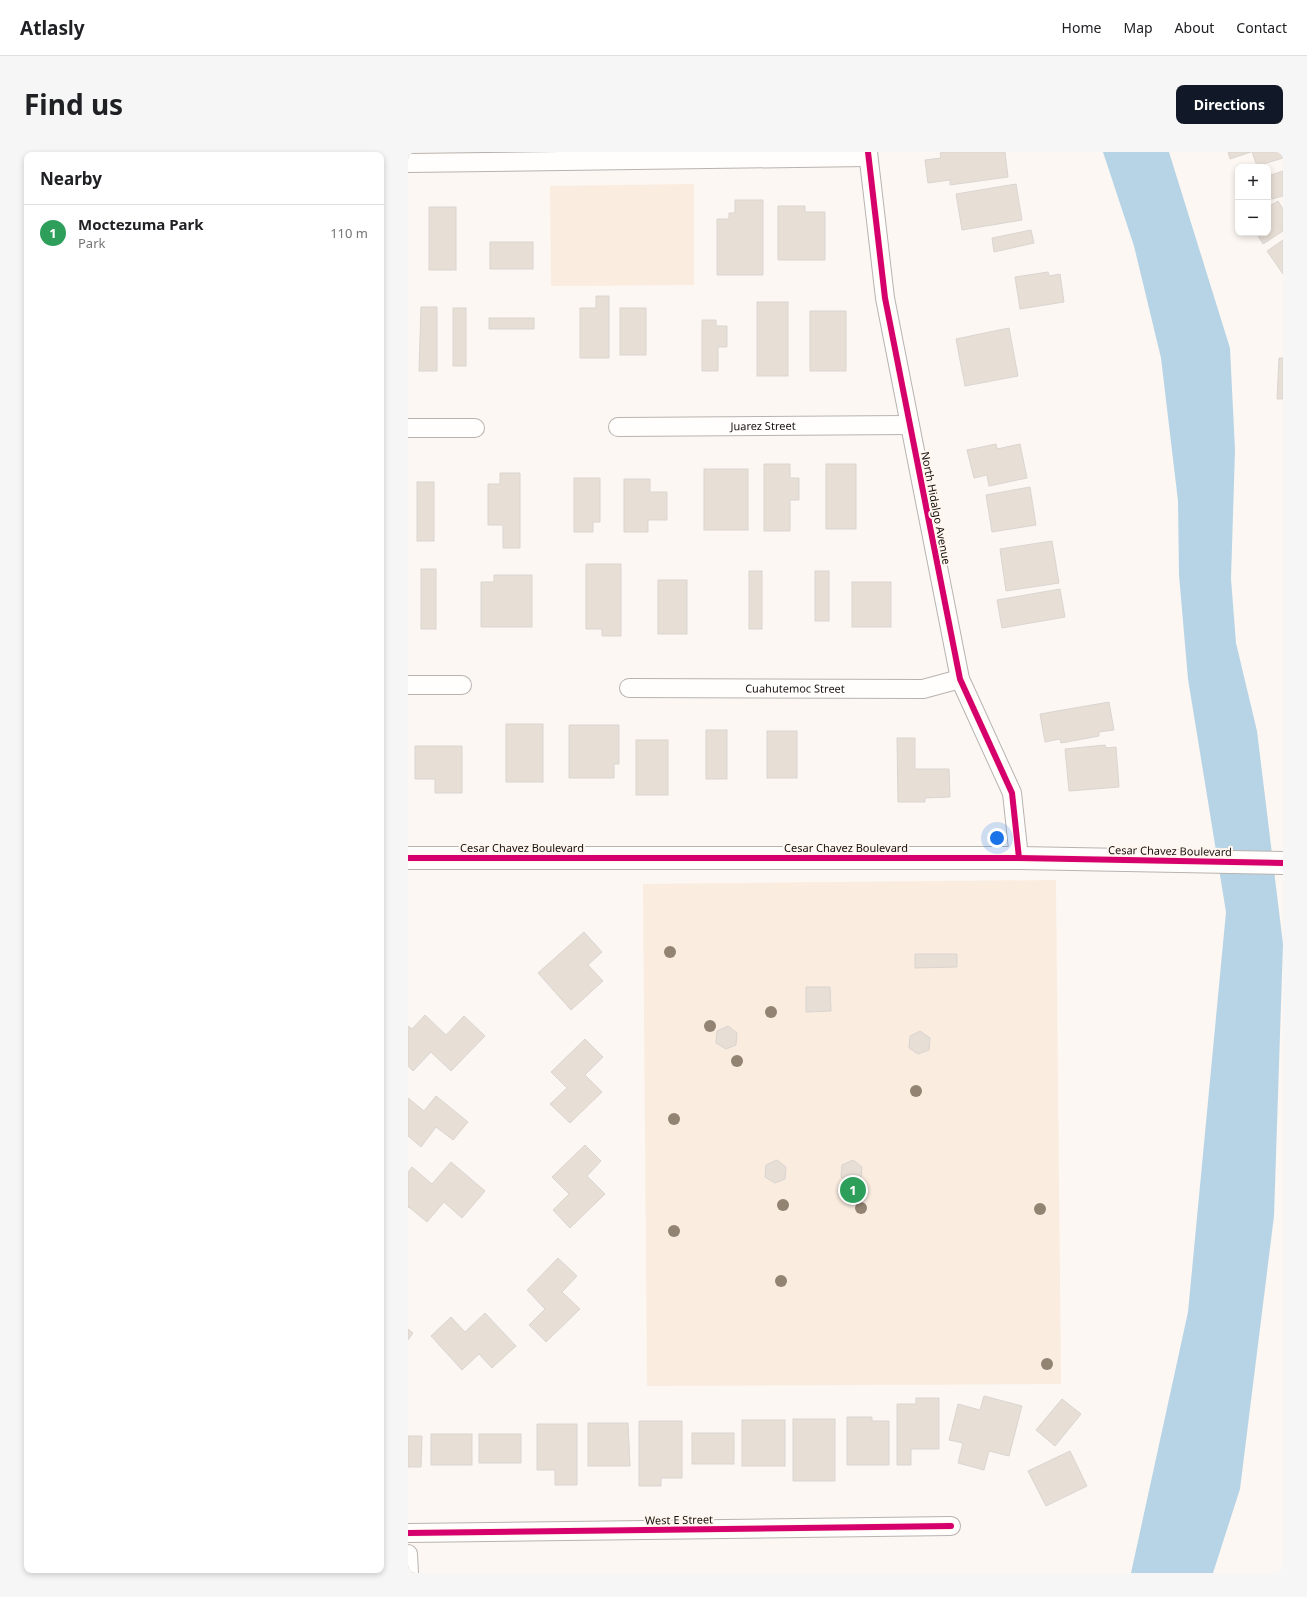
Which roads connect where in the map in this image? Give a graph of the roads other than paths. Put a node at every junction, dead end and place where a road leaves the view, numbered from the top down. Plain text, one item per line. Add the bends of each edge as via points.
1 (868, 154) edge
2 (408, 163) edge
3 (909, 425) junction
4 (618, 427) dead end
5 (408, 428) edge
6 (475, 428) dead end
7 (960, 679) junction
8 (408, 685) edge
9 (462, 685) dead end
10 (628, 688) dead end
11 (408, 858) edge
12 (1019, 858) junction
13 (1283, 863) edge
14 (951, 1526) dead end
15 (408, 1533) edge
16 (408, 1554) edge
17 (409, 1573) edge

1 - 2 street
1 - 3 street, North Hidalgo Avenue via 885,298
3 - 4 street, Juarez Street
3 - 7 street, North Hidalgo Avenue
5 - 6 street
7 - 10 street, Cuahutemoc Street via 923,689
7 - 12 street, North Hidalgo Avenue via 1012,793
8 - 9 street
11 - 12 street, Cesar Chavez Boulevard
12 - 13 street, Cesar Chavez Boulevard
14 - 15 street, West E Street
16 - 17 street

